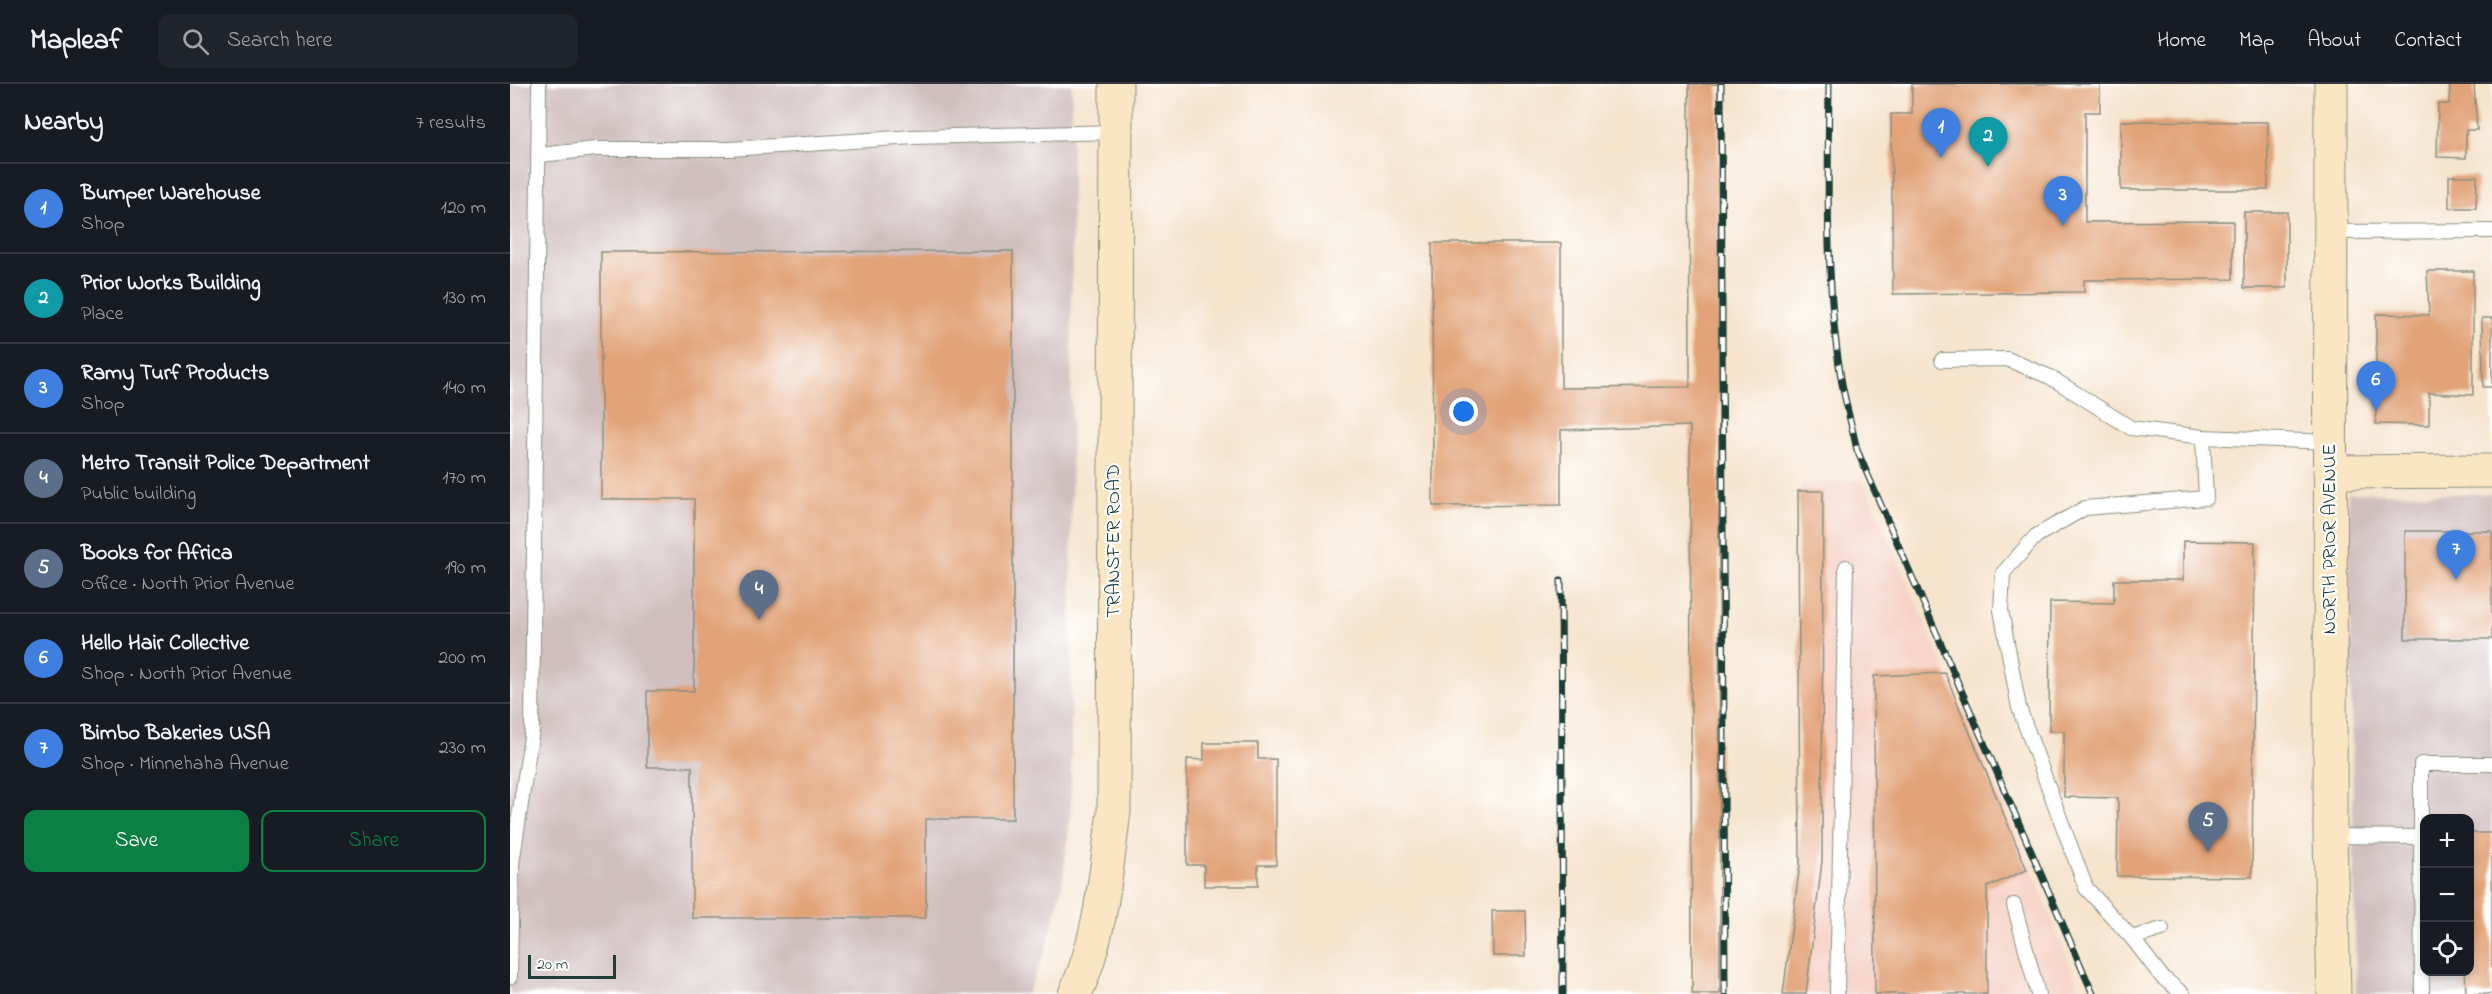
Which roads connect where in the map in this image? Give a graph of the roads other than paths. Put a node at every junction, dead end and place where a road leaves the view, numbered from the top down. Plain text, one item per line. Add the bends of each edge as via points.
1 (539, 84) edge
2 (1116, 84) edge
3 (2331, 84) edge
4 (1116, 132) junction
5 (540, 155) junction
6 (2492, 231) edge
7 (2331, 232) junction
8 (1942, 360) dead end
9 (2203, 437) junction
10 (2330, 457) junction
11 (2492, 471) edge
12 (1846, 567) dead end
13 (2492, 764) edge
14 (2421, 814) edge
15 (2331, 836) junction
16 (2420, 837) edge
17 (2421, 868) edge
18 (2014, 905) dead end
19 (2162, 929) dead end
20 (2132, 938) junction
21 (510, 977) edge
22 (1075, 994) edge
23 (1837, 994) edge
24 (2038, 994) edge
25 (2183, 994) edge
26 (2334, 994) edge
27 (2422, 994) edge

1 - 5 lane
2 - 4 street, TRANSFER ROAD
3 - 7 street, NORTH PRIOR AVENUE
4 - 5 lane via 914,137 730,149 596,149
4 - 22 street, TRANSFER ROAD via 1114,812 1098,920
5 - 21 lane via 532,730 512,864
6 - 7 lane
7 - 10 street, NORTH PRIOR AVENUE
8 - 9 lane via 2007,358 2050,377 2131,428
9 - 10 lane
9 - 20 lane via 2206,498 2085,508 2036,536 2003,573 2001,610 2019,708 2086,888
10 - 11 street
10 - 15 street, NORTH PRIOR AVENUE
12 - 23 lane
13 - 14 lane via 2421,764
15 - 16 lane
15 - 26 street, NORTH PRIOR AVENUE
17 - 27 lane
18 - 24 lane
19 - 20 lane
20 - 25 lane via 2162,977

